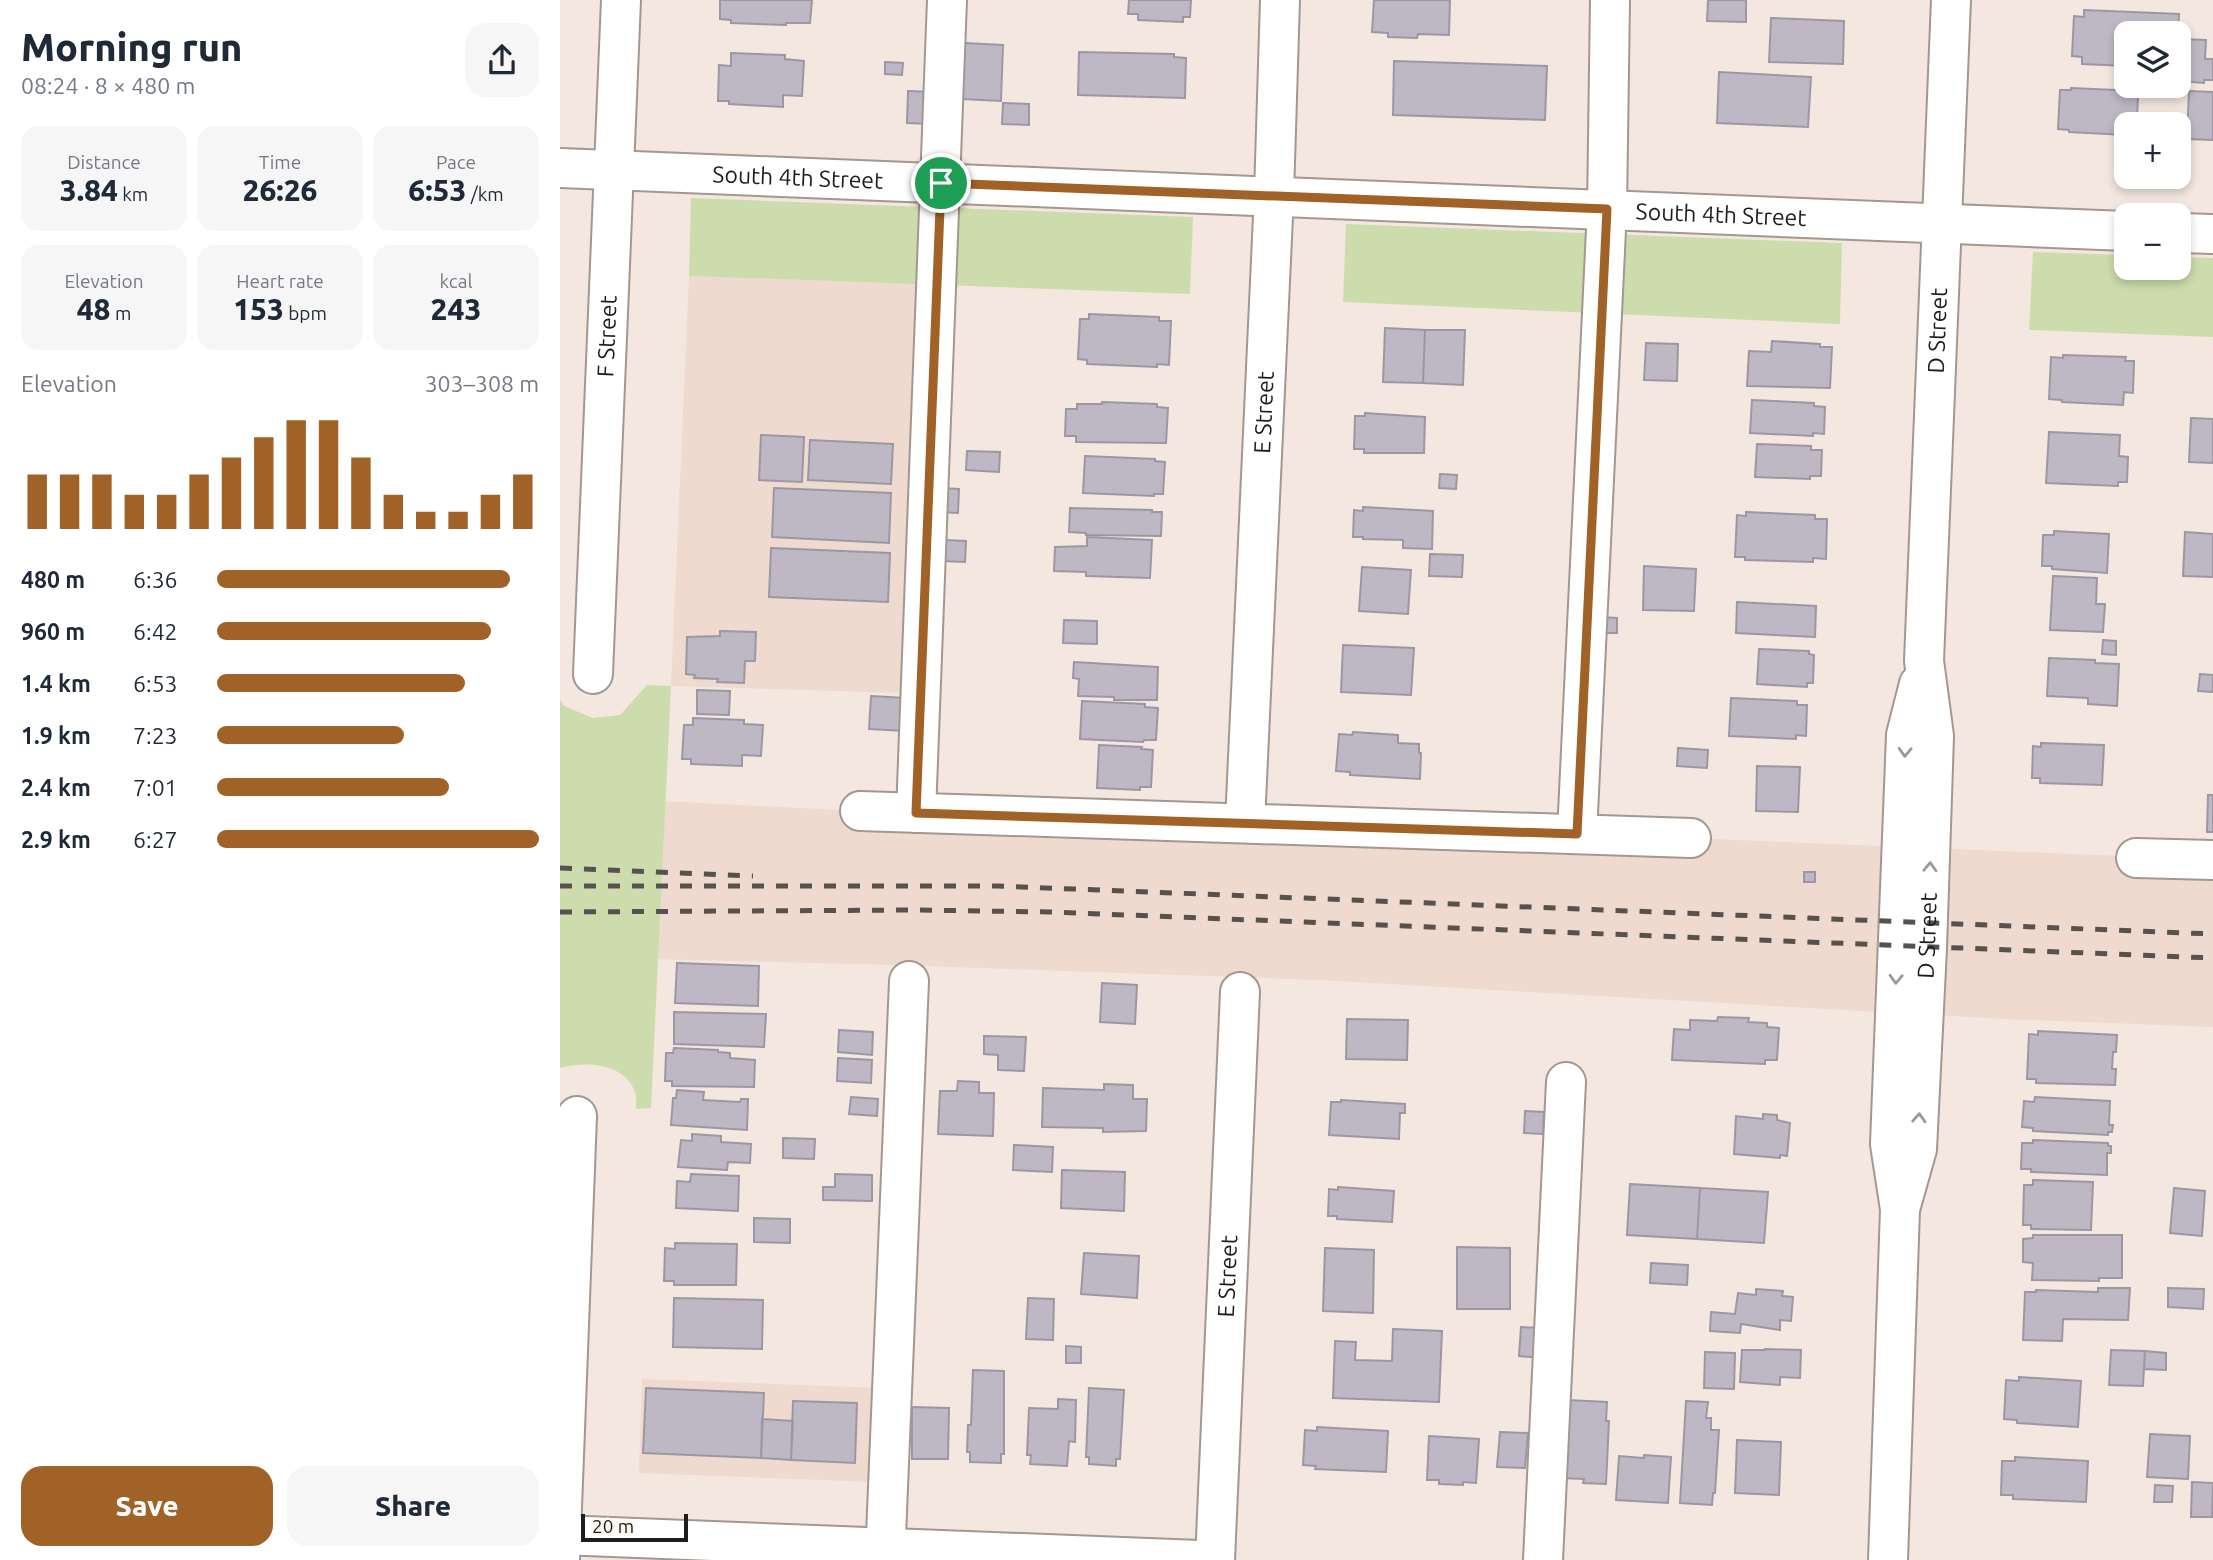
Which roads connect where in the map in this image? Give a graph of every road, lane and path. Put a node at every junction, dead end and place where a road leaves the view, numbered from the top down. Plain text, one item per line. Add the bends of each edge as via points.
1 (621, 0) edge
2 (947, 0) edge
3 (1280, 0) edge
4 (1610, 0) edge
5 (1951, 0) edge
6 (560, 168) edge
7 (615, 171) junction
8 (941, 183) junction
9 (1274, 195) junction
10 (1607, 209) junction
11 (1943, 223) junction
12 (2114, 230) edge
13 (2191, 233) edge
14 (2213, 234) edge
15 (593, 674) dead end
16 (860, 811) dead end
17 (916, 813) junction
18 (1245, 823) junction
19 (1577, 834) junction
20 (1691, 838) dead end
21 (2136, 858) dead end
22 (2213, 860) edge
23 (909, 981) dead end
24 (1240, 992) dead end
25 (1566, 1082) dead end
26 (577, 1116) dead end
27 (560, 1543) edge
28 (885, 1553) edge
29 (1199, 1560) edge
30 (1215, 1560) edge
31 (1543, 1560) edge
32 (1888, 1560) edge

1 - 7 street, F Street
2 - 8 street
3 - 9 street, E Street
4 - 10 street
5 - 11 street, D Street
6 - 7 street, South 4th Street
7 - 8 street, South 4th Street
7 - 15 street, F Street
8 - 9 street, South 4th Street
8 - 17 street
9 - 10 street, South 4th Street
9 - 18 street, E Street
10 - 11 street, South 4th Street
10 - 19 street
11 - 12 street, South 4th Street
11 - 32 street, D Street via 1924,661 1934,736 1926,961 1917,1149 1900,1209
13 - 14 street
16 - 17 street
17 - 18 street
18 - 19 street
19 - 20 street
21 - 22 street
23 - 28 street
24 - 30 street, E Street
25 - 31 street
26 - 27 street
27 - 28 street
28 - 29 street

